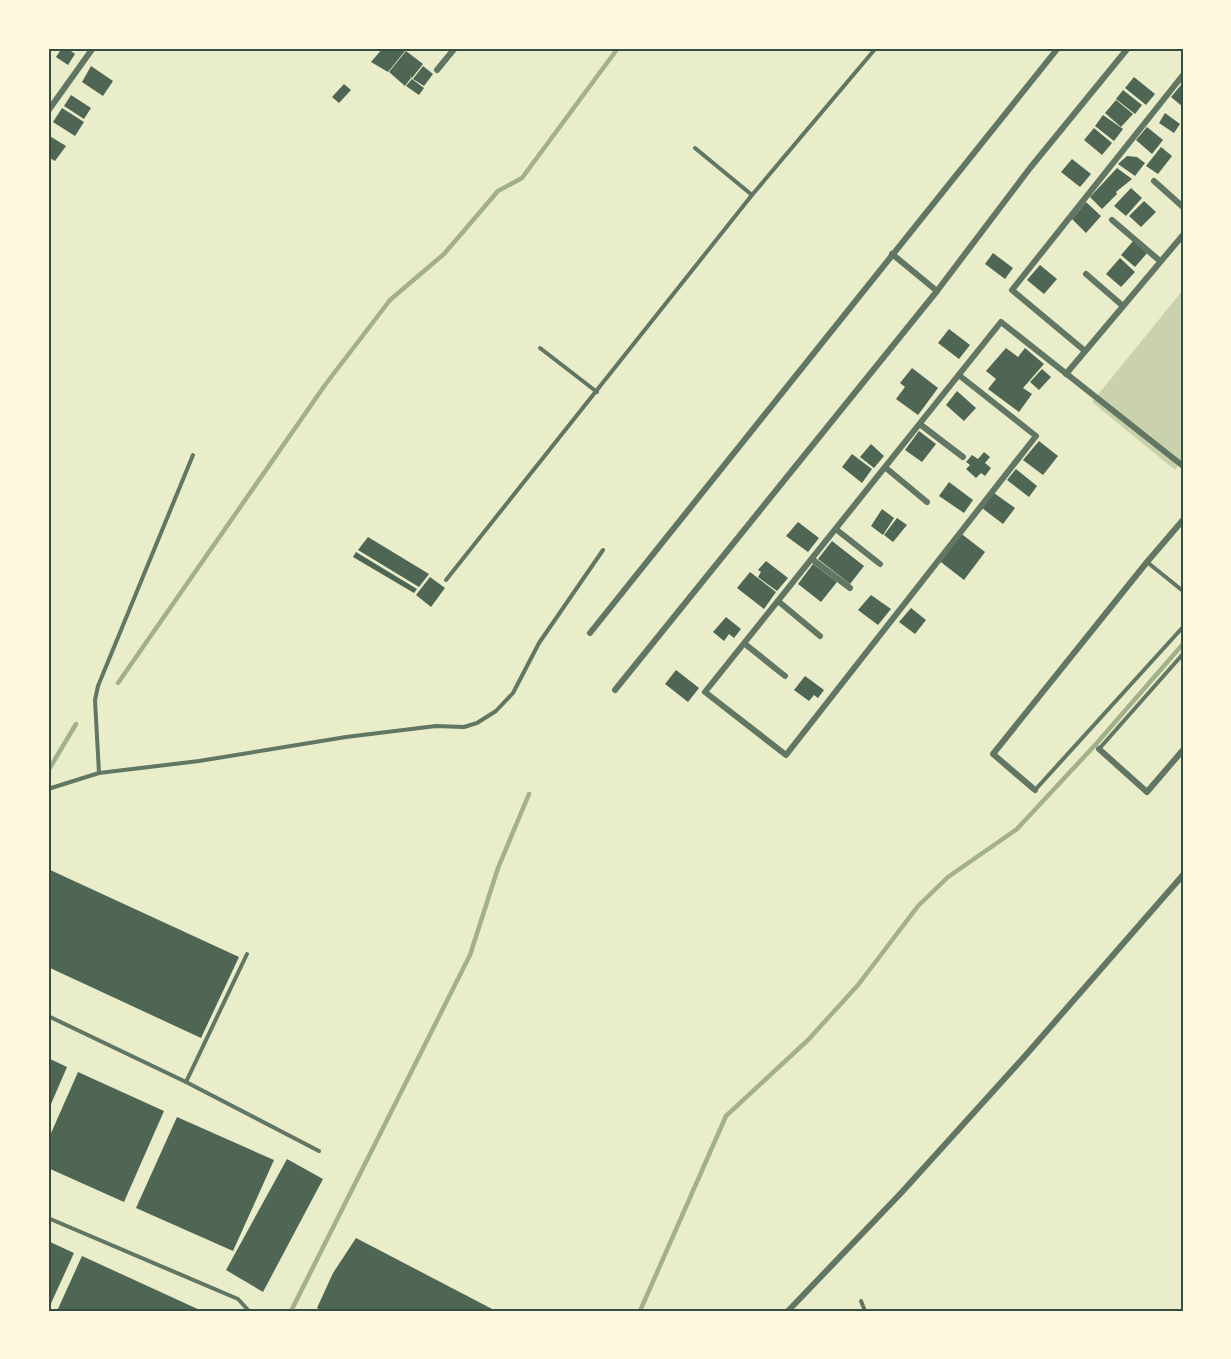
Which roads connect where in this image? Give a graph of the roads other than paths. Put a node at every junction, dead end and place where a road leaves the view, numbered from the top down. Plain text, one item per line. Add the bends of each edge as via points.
1 (93, 48) edge
2 (455, 48) edge
3 (876, 48) edge
4 (1058, 48) edge
5 (1128, 48) edge
6 (437, 70) dead end
7 (1183, 75) edge
8 (48, 111) edge
9 (695, 148) dead end
10 (1154, 181) dead end
11 (752, 195) junction
12 (1183, 207) edge
13 (1112, 220) dead end
14 (1183, 235) edge
15 (892, 255) junction
16 (1160, 261) junction
17 (1086, 274) dead end
18 (937, 291) junction
19 (1123, 306) junction
20 (540, 348) dead end
21 (1085, 351) junction
22 (1066, 374) junction
23 (960, 376) junction
24 (597, 392) junction
25 (921, 425) junction
26 (193, 455) dead end
27 (963, 457) dead end
28 (1183, 466) edge
29 (886, 468) junction
30 (927, 502) dead end
31 (1183, 520) edge
32 (837, 530) junction
33 (603, 550) dead end
34 (813, 560) junction
35 (1147, 562) junction
36 (880, 564) dead end
37 (446, 580) dead end
38 (850, 588) dead end
39 (1183, 591) edge
40 (778, 601) junction
41 (1183, 627) edge
42 (590, 633) dead end
43 (820, 636) dead end
44 (745, 644) junction
45 (1183, 654) edge
46 (784, 676) dead end
47 (615, 690) dead end
48 (1099, 749) joint
49 (1183, 750) edge
50 (99, 773) junction
51 (48, 789) edge
52 (1035, 790) joint
53 (1183, 875) edge
54 (247, 954) dead end
55 (48, 1016) edge
56 (186, 1082) junction
57 (319, 1150) dead end
58 (48, 1218) edge
59 (861, 1301) dead end
60 (249, 1311) edge
61 (788, 1311) edge
62 (865, 1311) edge

1 - 8 street
2 - 6 street
3 - 11 lane
4 - 15 street
5 - 18 street
7 - 21 street via 1012,290
9 - 11 lane
10 - 12 street
11 - 24 lane
13 - 16 street
14 - 16 street
15 - 18 street
15 - 42 street
16 - 19 street
17 - 19 street
18 - 47 street
19 - 21 street
20 - 24 lane
21 - 22 street
22 - 23 street via 1001,322
22 - 28 street
23 - 25 street
23 - 44 street via 1036,436 786,755 705,692
24 - 37 lane
25 - 27 street
25 - 29 street
26 - 50 lane via 98,686 95,700
29 - 30 street
29 - 32 street
31 - 35 street
32 - 34 street
32 - 36 street
33 - 50 lane via 539,644 513,693 477,723
34 - 38 street
34 - 40 street
35 - 39 lane
35 - 52 street via 993,754
40 - 43 street
40 - 44 street
41 - 52 lane
44 - 46 street
45 - 48 lane
48 - 49 street via 1147,792
50 - 51 lane
53 - 61 street via 860,1238
54 - 56 lane
55 - 56 lane
56 - 57 lane
58 - 60 lane via 238,1299
59 - 62 lane

